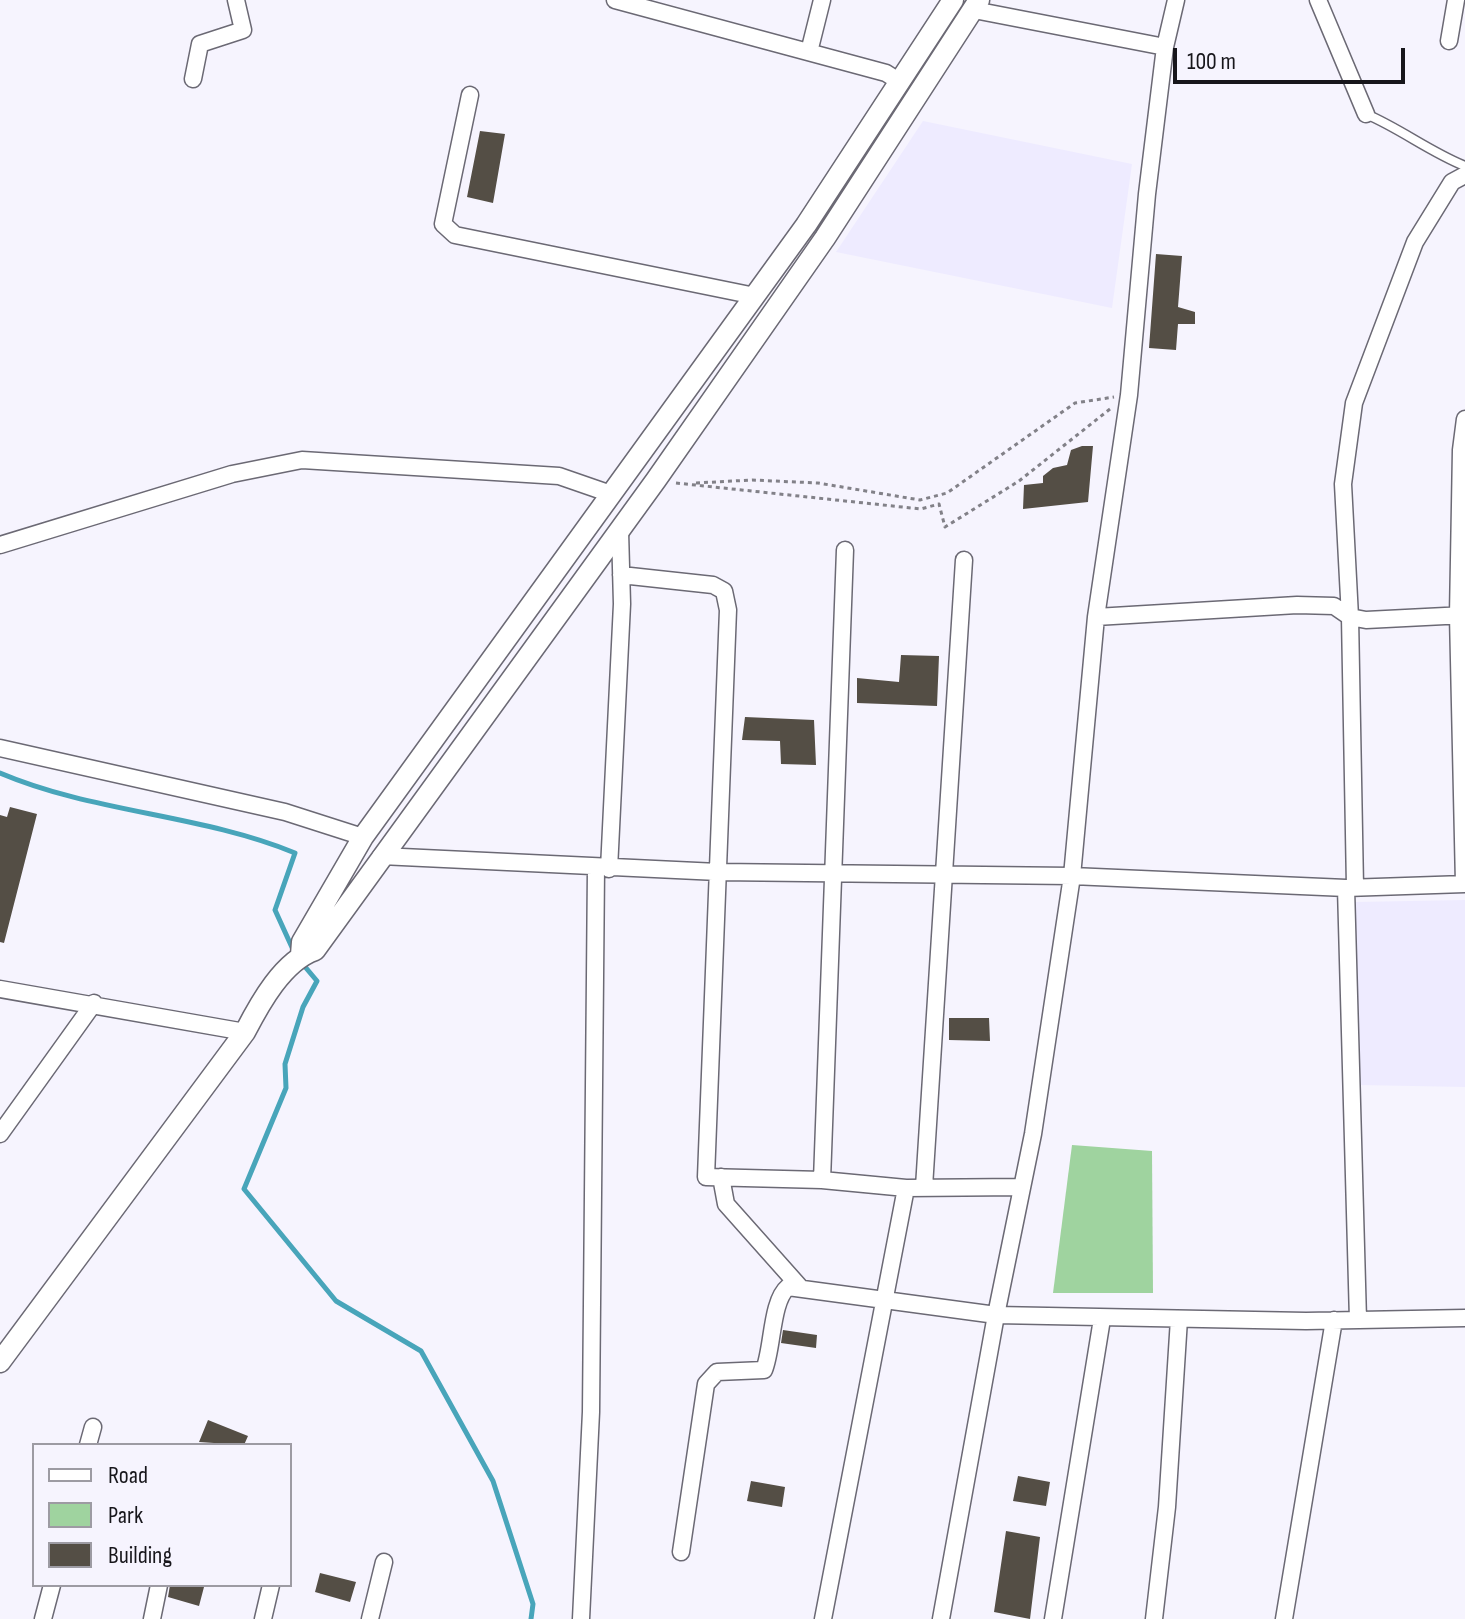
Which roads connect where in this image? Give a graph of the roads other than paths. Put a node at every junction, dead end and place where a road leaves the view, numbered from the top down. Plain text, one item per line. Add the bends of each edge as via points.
1 (236, 0) edge
2 (615, 0) edge
3 (822, 0) edge
4 (953, 0) edge
5 (1176, 0) edge
6 (1318, 0) edge
7 (1456, 0) edge
8 (976, 5) edge
9 (1449, 41) dead end
10 (1165, 47) junction
11 (809, 52) junction
12 (193, 79) dead end
13 (900, 82) junction
14 (470, 95) dead end
15 (1366, 114) joint
16 (1465, 166) edge
17 (1465, 175) edge
18 (755, 296) junction
19 (1465, 419) edge
20 (611, 494) junction
21 (620, 531) junction
22 (0, 545) edge
23 (845, 550) dead end
24 (964, 560) dead end
25 (621, 575) junction
26 (1461, 615) edge
27 (1096, 617) junction
28 (1350, 617) junction
29 (0, 748) edge
30 (363, 837) junction
31 (381, 856) junction
32 (603, 868) junction
33 (718, 872) junction
34 (833, 873) junction
35 (945, 875) junction
36 (1072, 876) junction
37 (1464, 884) edge
38 (1351, 888) junction
39 (301, 955) junction
40 (0, 989) edge
41 (94, 1003) junction
42 (245, 1032) junction
43 (0, 1134) edge
44 (721, 1177) junction
45 (822, 1180) junction
46 (924, 1187) junction
47 (1022, 1187) junction
48 (906, 1188) junction
49 (799, 1286) junction
50 (882, 1300) junction
51 (996, 1315) junction
52 (1465, 1318) edge
53 (1102, 1319) junction
54 (1179, 1319) junction
55 (1334, 1320) junction
56 (1358, 1320) junction
57 (0, 1362) edge
58 (93, 1427) dead end
59 (89, 1443) edge
60 (681, 1552) dead end
61 (384, 1562) dead end
62 (51, 1587) edge
63 (159, 1587) edge
64 (271, 1587) edge
65 (43, 1619) edge
66 (152, 1619) edge
67 (263, 1619) edge
68 (370, 1619) edge
69 (581, 1619) edge
70 (823, 1619) edge
71 (941, 1619) edge
72 (1053, 1619) edge
73 (1154, 1619) edge
74 (1284, 1619) edge

1 - 12 street via 243,30 200,44
2 - 11 street
3 - 11 street
4 - 13 street
5 - 10 street
6 - 15 street
7 - 9 street
8 - 10 street
8 - 21 street via 825,238
10 - 27 street via 1129,395
11 - 13 street via 886,73
13 - 18 street
14 - 18 street via 443,224 455,235
15 - 16 lane
17 - 28 street via 1452,182 1415,242 1354,403 1343,484
18 - 20 street
19 - 26 street
20 - 22 street via 559,476 302,460 232,474
20 - 30 street
21 - 25 street
21 - 31 street
23 - 34 street
24 - 35 street
25 - 32 street
25 - 33 street via 713,585 724,591 728,610
26 - 28 street
26 - 37 street
27 - 28 street via 1297,605 1334,606
27 - 36 street
28 - 38 street
29 - 30 street via 285,812
30 - 39 street via 302,942
31 - 32 street
31 - 39 street via 315,950
32 - 33 street
32 - 69 street
33 - 34 street
33 - 44 street via 706,1177
34 - 35 street
34 - 45 street
35 - 36 street
35 - 46 street
36 - 38 street
36 - 47 street
37 - 38 street
38 - 56 street
39 - 42 street
40 - 41 street
41 - 42 street
41 - 43 street
42 - 57 street
44 - 45 street
44 - 49 street via 726,1204
45 - 48 street
46 - 47 street
46 - 48 street
47 - 51 street
48 - 50 street
49 - 50 street
49 - 60 street via 788,1287 779,1297 764,1370 717,1372 706,1384
50 - 51 street
50 - 70 street
51 - 53 street
51 - 71 street
52 - 56 street
53 - 54 street
53 - 72 street
54 - 55 street
54 - 73 street
55 - 56 street
55 - 74 street
58 - 59 street
61 - 68 street
62 - 65 street
63 - 66 street
64 - 67 street

